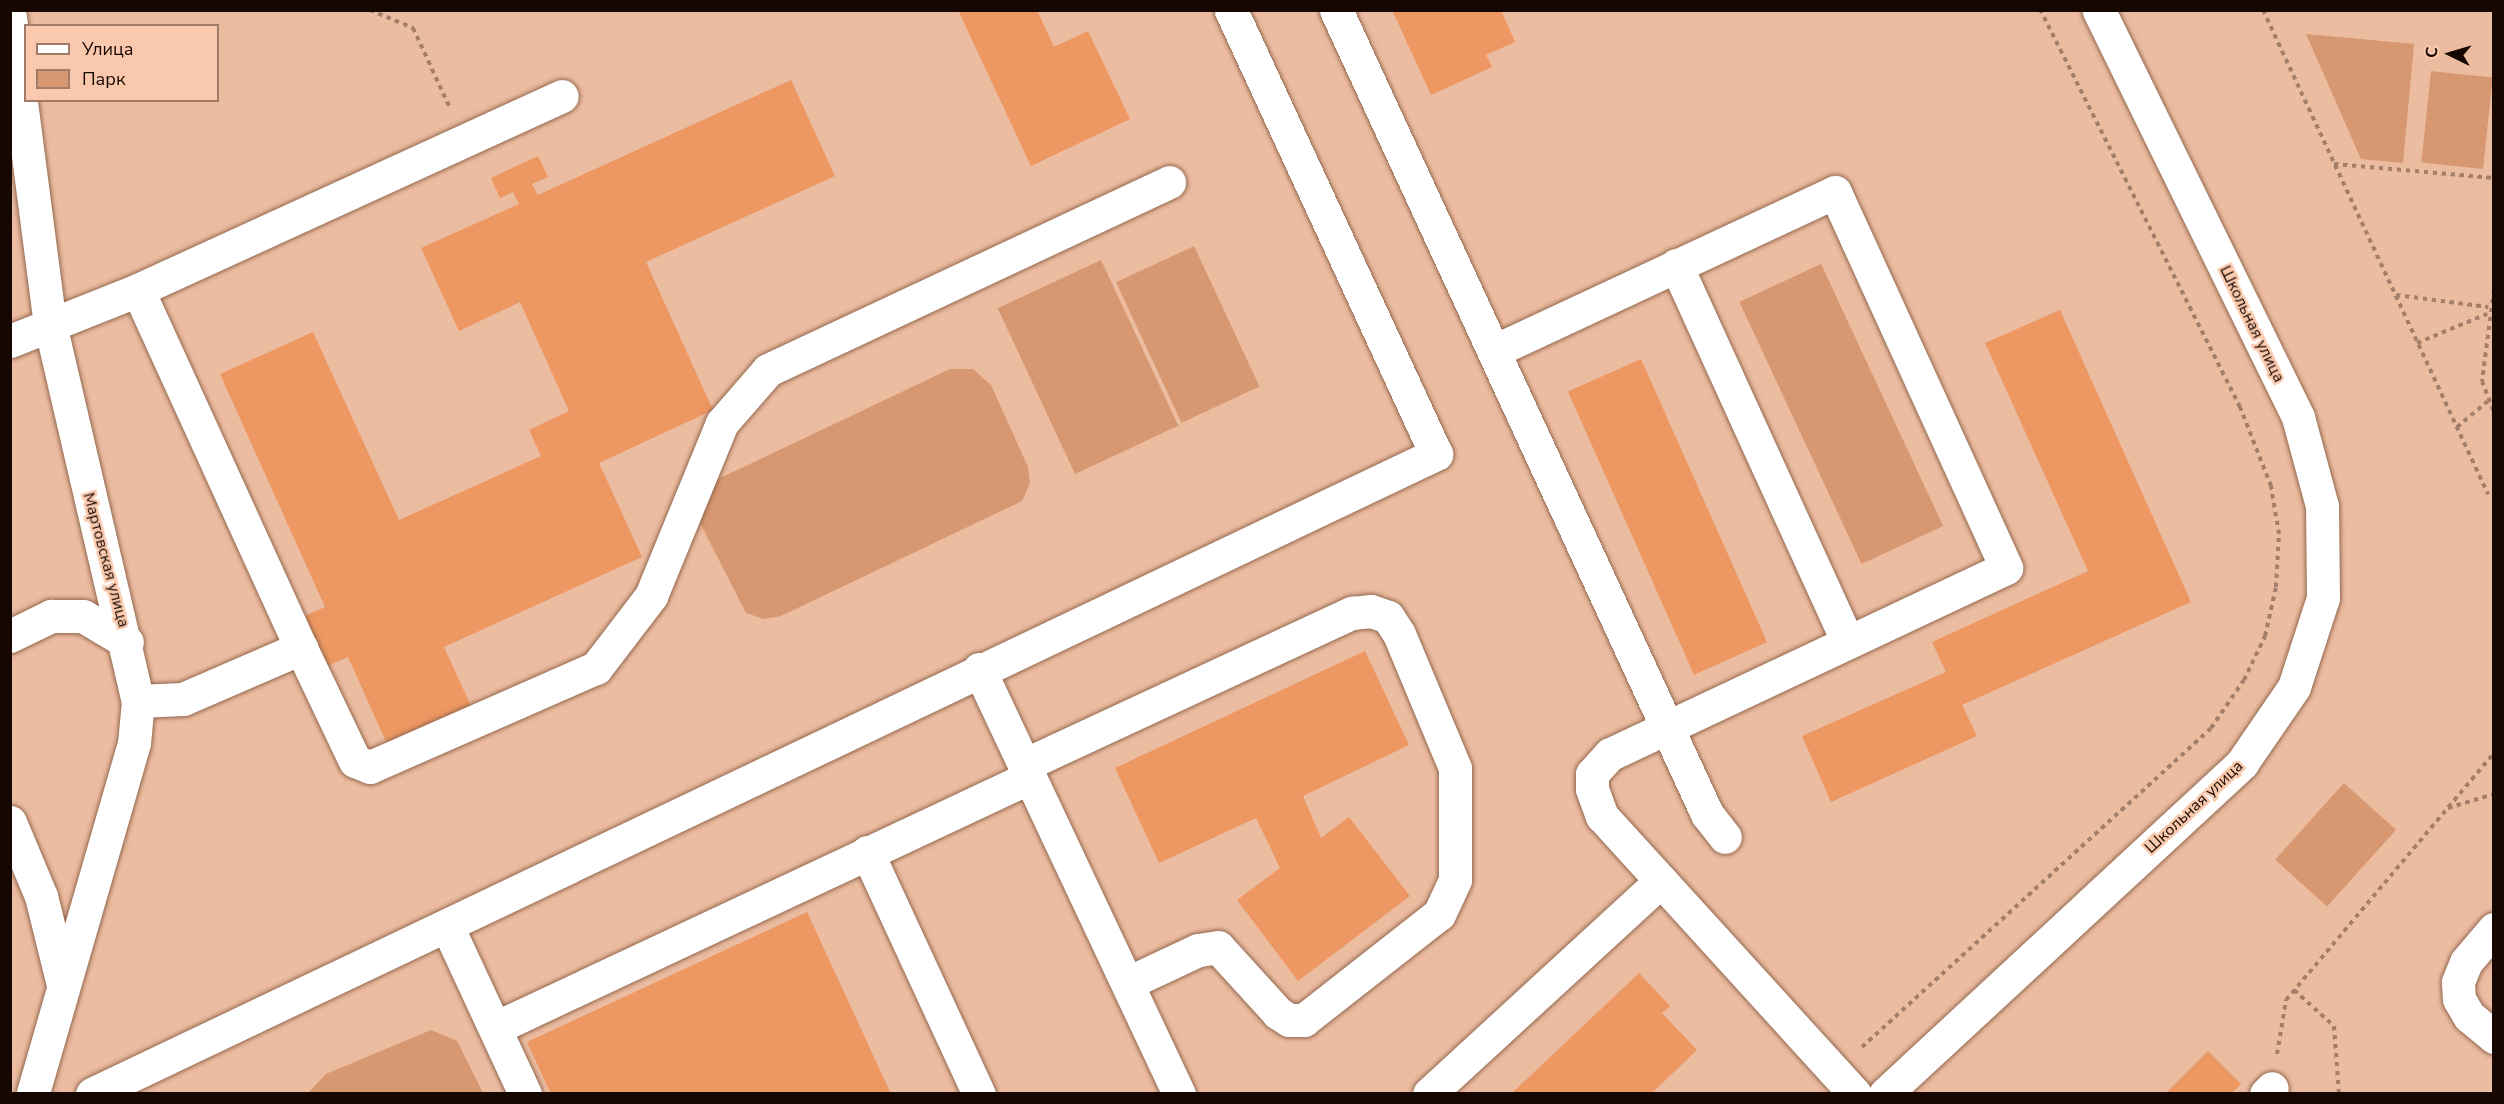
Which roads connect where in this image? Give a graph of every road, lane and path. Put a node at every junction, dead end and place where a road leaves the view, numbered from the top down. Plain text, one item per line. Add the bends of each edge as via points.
1 (370, 10) edge
2 (1231, 10) edge
3 (1336, 10) edge
4 (2040, 10) edge
5 (2099, 10) edge
6 (2263, 10) edge
7 (10, 17) edge
8 (562, 96) dead end
9 (464, 141) junction
10 (2333, 164) junction
11 (2493, 178) edge
12 (1169, 182) dead end
13 (1677, 265) junction
14 (138, 290) junction
15 (2493, 290) edge
16 (2395, 295) junction
17 (2488, 307) junction
18 (2487, 314) junction
19 (50, 324) junction
20 (10, 341) edge
21 (2417, 343) junction
22 (1494, 351) junction
23 (2488, 401) junction
24 (2493, 413) edge
25 (2457, 427) junction
26 (2488, 494) dead end
27 (10, 636) edge
28 (127, 642) junction
29 (1847, 642) junction
30 (301, 648) junction
31 (979, 669) junction
32 (138, 701) junction
33 (1667, 727) junction
34 (2493, 753) edge
35 (1027, 771) junction
36 (2493, 794) edge
37 (2447, 808) junction
38 (10, 822) edge
39 (1725, 837) dead end
40 (867, 852) junction
41 (1661, 881) junction
42 (448, 928) junction
43 (2493, 929) edge
44 (1128, 983) junction
45 (63, 989) junction
46 (2294, 990) junction
47 (495, 1028) junction
48 (2493, 1037) edge
49 (1845, 1082) edge
50 (2269, 1091) edge
51 (33, 1094) edge
52 (92, 1094) edge
53 (525, 1094) edge
54 (979, 1094) edge
55 (1179, 1094) edge
56 (1429, 1094) edge
57 (1885, 1094) edge
58 (2339, 1094) edge

1 - 9 path via 413,28
2 - 31 street via 1436,453
3 - 22 street
4 - 49 path via 2240,407 2271,486 2279,534 2276,587 2265,636 2211,728
5 - 57 street, Школьная улица via 2298,417 2322,506 2324,598 2294,687 2242,763
6 - 10 path
7 - 19 street, Мартовская улица
8 - 9 street
9 - 14 street
10 - 11 path
10 - 16 path
12 - 30 street via 768,370 722,423 651,596 596,668 370,767 355,761
13 - 22 street
13 - 29 street
13 - 29 street via 1835,192 2006,568
14 - 19 street
14 - 30 street
15 - 17 path
16 - 17 path
16 - 21 path
17 - 18 path
18 - 21 path
18 - 23 path via 2482,381
19 - 20 street
19 - 28 street, Мартовская улица
21 - 25 path
22 - 33 street
23 - 24 path
23 - 25 path
25 - 26 path
27 - 28 street via 51,616 82,616
28 - 32 street, Мартовская улица
29 - 33 street
30 - 32 street via 183,699
31 - 35 street
31 - 42 street
32 - 45 street, Мартовская улица via 134,743
33 - 39 street via 1707,814
33 - 41 street via 1610,754 1592,774 1602,816
34 - 37 path
35 - 40 street
35 - 44 street
35 - 44 street via 1352,613 1371,610 1388,617 1399,634 1455,768 1455,880 1439,914 1304,1020 1278,1013 1218,946 1198,950
36 - 37 path
37 - 46 path
38 - 45 street via 41,896
40 - 47 street
40 - 54 street
41 - 49 street
41 - 56 street
42 - 47 street
42 - 52 street
43 - 48 street via 2466,962 2458,982 2459,999 2469,1016
44 - 55 street
45 - 51 street, Мартовская улица
46 - 50 path via 2286,1000
46 - 58 path via 2334,1026
47 - 53 street

